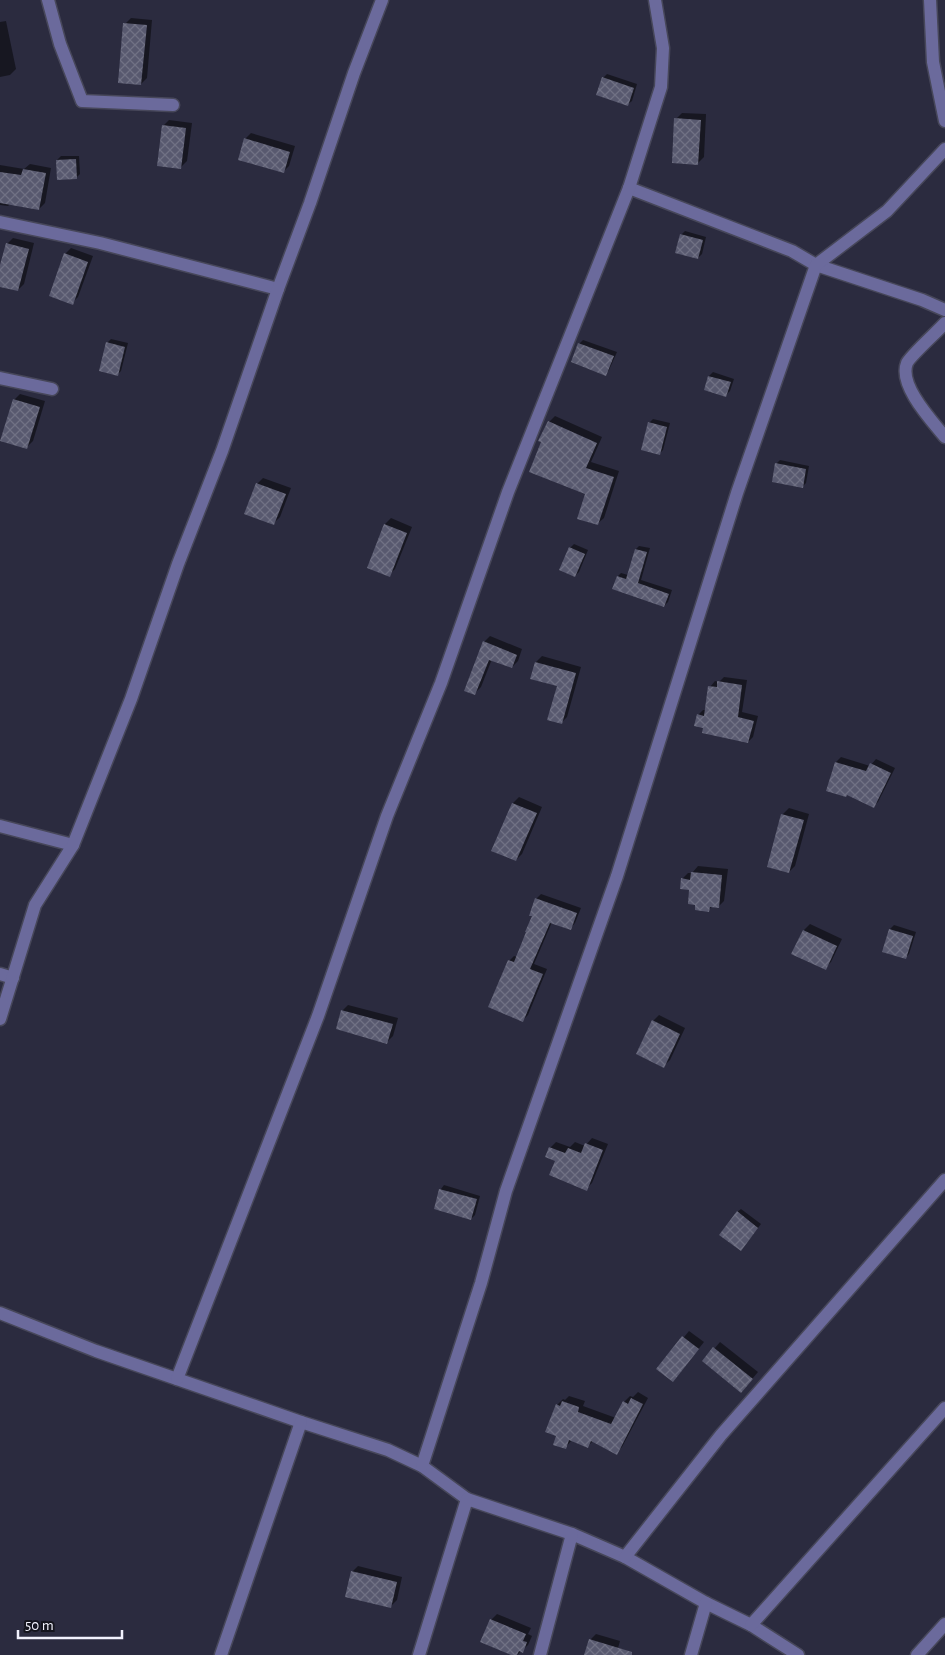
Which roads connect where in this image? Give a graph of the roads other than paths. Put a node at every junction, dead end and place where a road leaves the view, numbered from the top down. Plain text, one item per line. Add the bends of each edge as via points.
1 (48, 0) edge
2 (382, 0) edge
3 (655, 0) edge
4 (930, 0) edge
5 (173, 105) dead end
6 (945, 121) edge
7 (945, 149) edge
8 (629, 188) junction
9 (0, 222) edge
10 (816, 265) junction
11 (278, 289) junction
12 (945, 310) edge
13 (945, 323) edge
14 (0, 378) edge
15 (52, 389) dead end
16 (945, 437) edge
17 (0, 826) edge
18 (74, 845) junction
19 (0, 974) edge
20 (13, 978) junction
21 (0, 1019) edge
22 (945, 1180) edge
23 (0, 1313) edge
24 (177, 1379) junction
25 (945, 1408) edge
26 (301, 1422) junction
27 (422, 1466) junction
28 (467, 1499) junction
29 (572, 1534) junction
30 (625, 1557) junction
31 (706, 1603) junction
32 (751, 1624) junction
33 (945, 1624) edge
34 (221, 1655) edge
35 (419, 1655) edge
36 (540, 1655) edge
37 (691, 1655) edge
38 (798, 1655) edge
39 (918, 1655) edge

1 - 5 street via 60,44 82,101
2 - 11 street
3 - 8 street via 663,48 661,88
4 - 6 street via 933,62
7 - 10 street via 887,211
8 - 10 street via 792,251
8 - 24 street via 508,492 318,1016
9 - 11 street via 100,243
10 - 12 street
10 - 27 street via 737,493 617,876 506,1191 481,1284
11 - 18 street via 222,451
13 - 16 street via 907,362 905,374 911,392
14 - 15 street
17 - 18 street
18 - 20 street via 35,905
19 - 20 street
20 - 21 street
22 - 30 street via 721,1435
23 - 24 street
24 - 26 street
25 - 32 street
26 - 27 street via 388,1450
26 - 34 street
27 - 28 street
28 - 29 street
28 - 35 street
29 - 30 street
29 - 36 street
30 - 31 street
31 - 32 street
31 - 37 street
32 - 38 street
33 - 39 street

